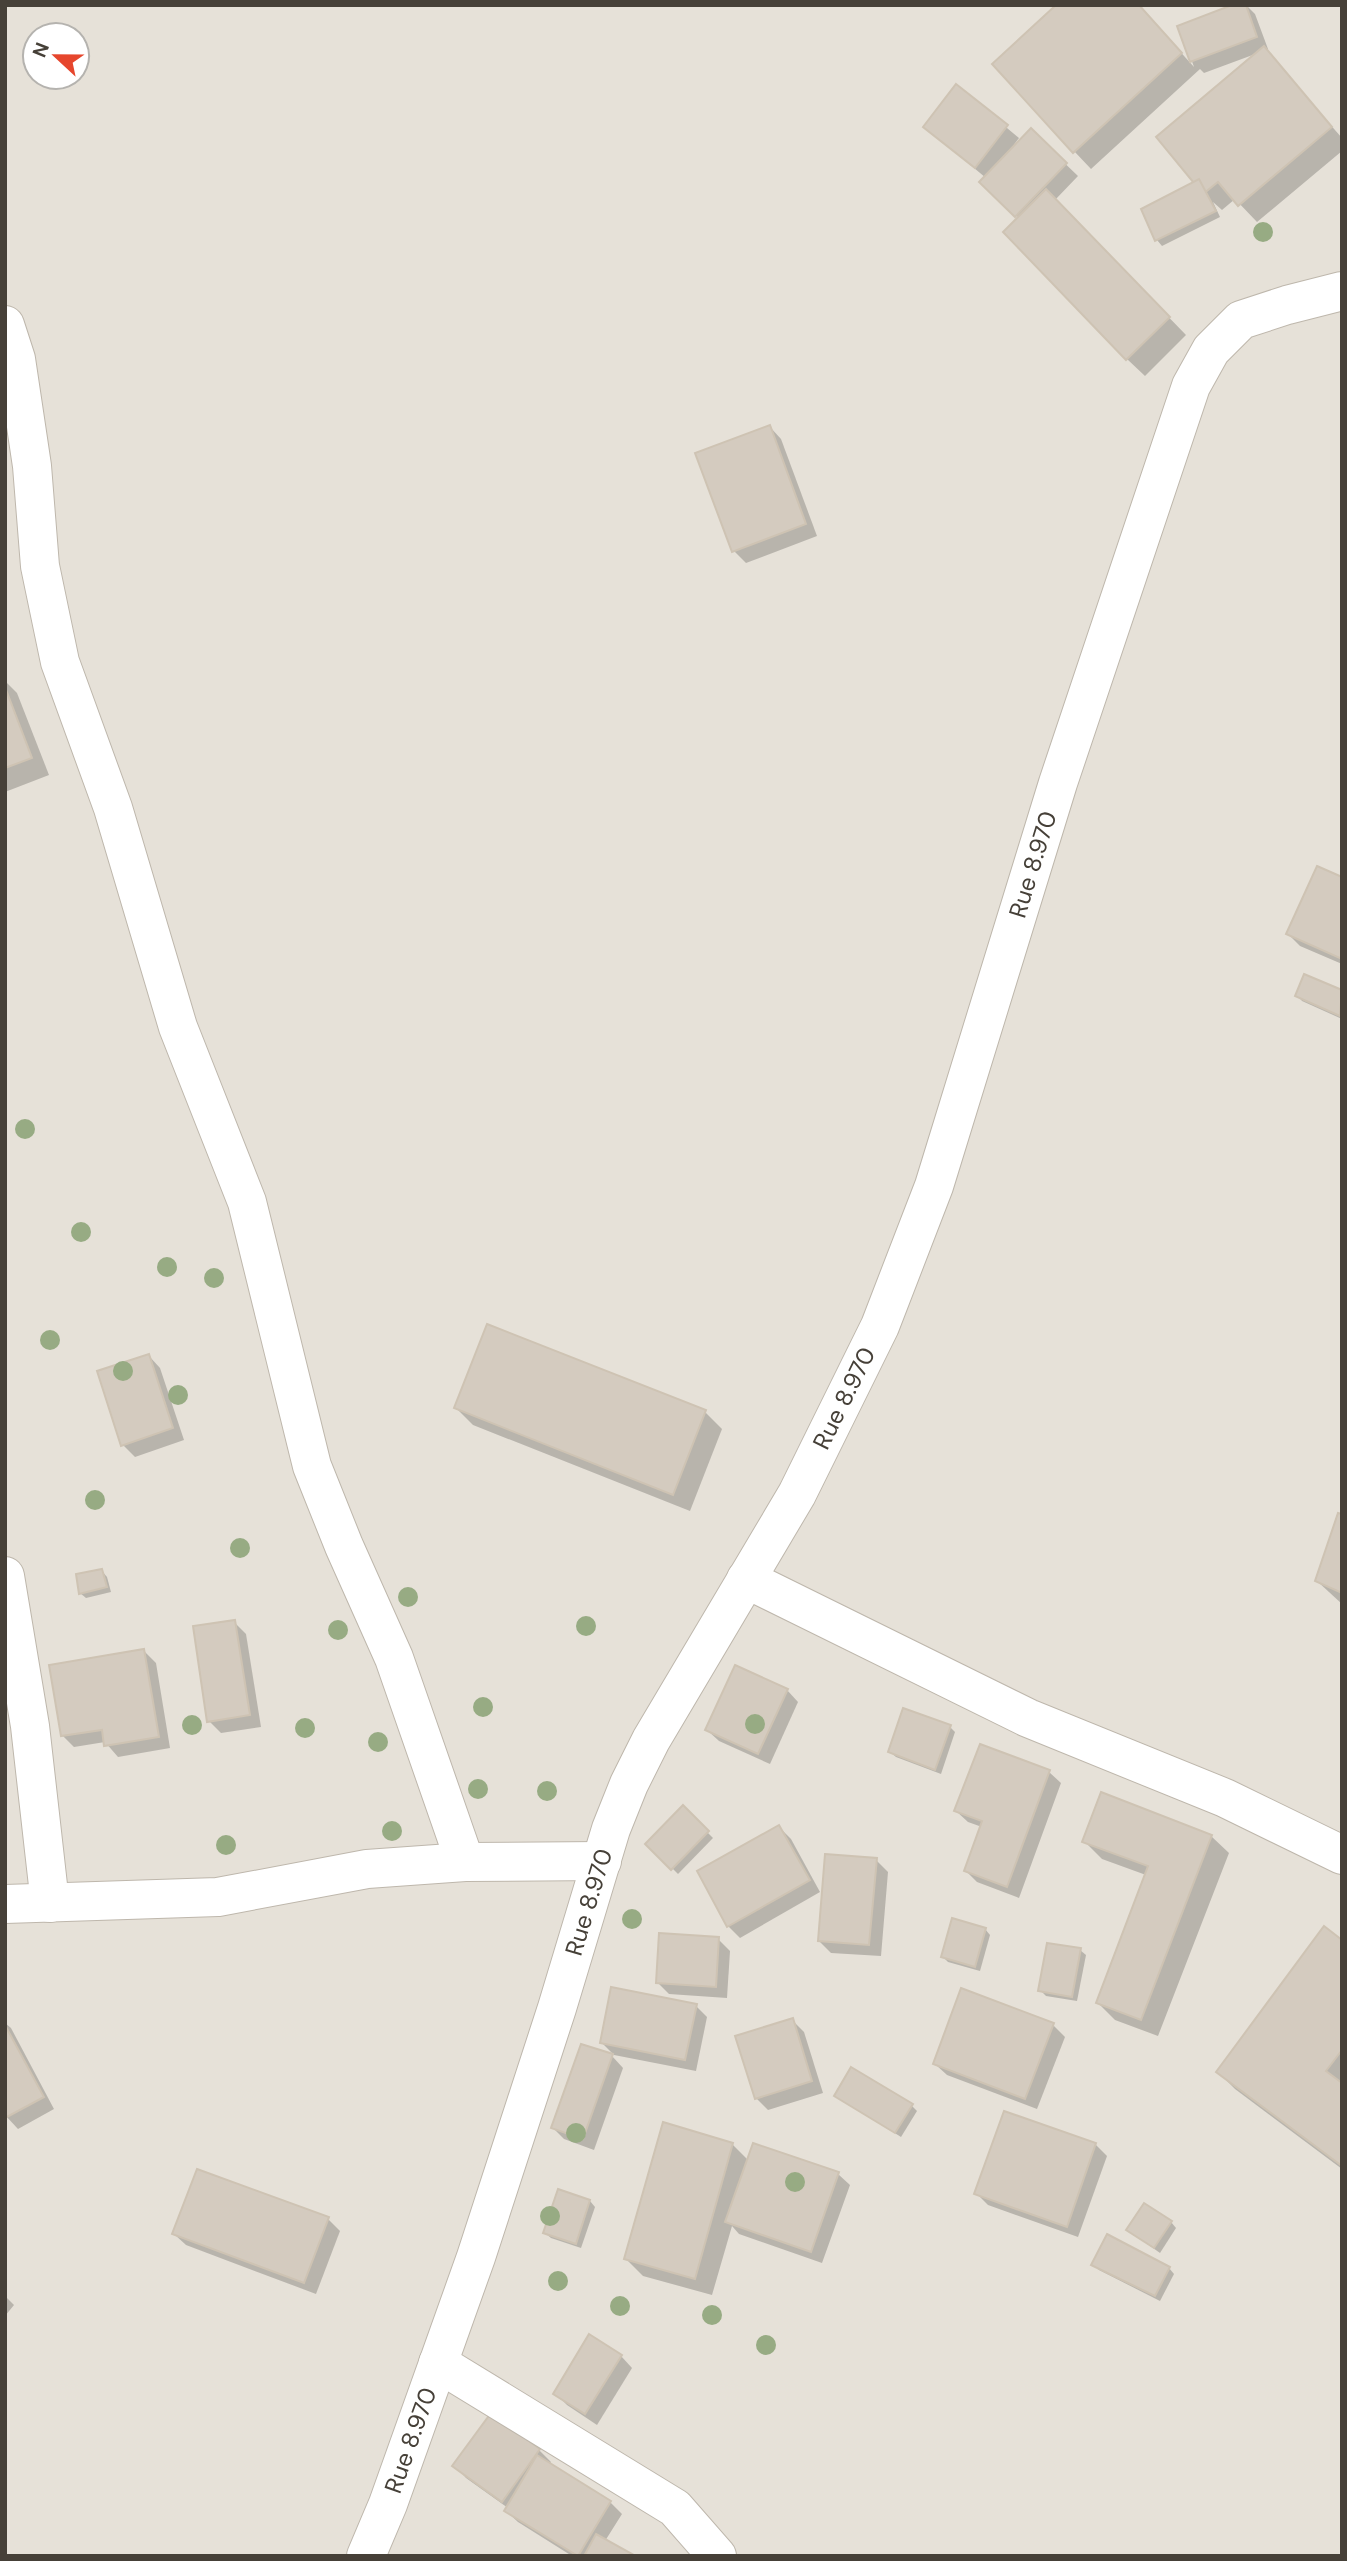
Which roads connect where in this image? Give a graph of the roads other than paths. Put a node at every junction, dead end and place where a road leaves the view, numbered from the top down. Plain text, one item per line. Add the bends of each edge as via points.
1 (1342, 291) edge
2 (5, 325) edge
3 (5, 1576) edge
4 (746, 1579) junction
5 (1342, 1855) edge
6 (602, 1861) junction
7 (465, 1862) junction
8 (50, 1903) junction
9 (5, 1905) edge
10 (438, 2363) junction
11 (366, 2556) edge
12 (717, 2556) edge

1 - 4 street, Rue 8.970 via 1241,320 1211,350 1191,386 1058,783 934,1186 880,1326 797,1494
2 - 7 street via 16,359 32,466 40,566 60,662 113,808 178,1027 247,1202 312,1466 394,1658
3 - 8 street via 30,1726
4 - 5 street via 1028,1718 1225,1798
4 - 6 street, Rue 8.970 via 651,1740 629,1784
6 - 7 street
6 - 10 street, Rue 8.970
7 - 8 street via 367,1869 218,1897
8 - 9 street
10 - 11 street, Rue 8.970
10 - 12 street via 675,2508

